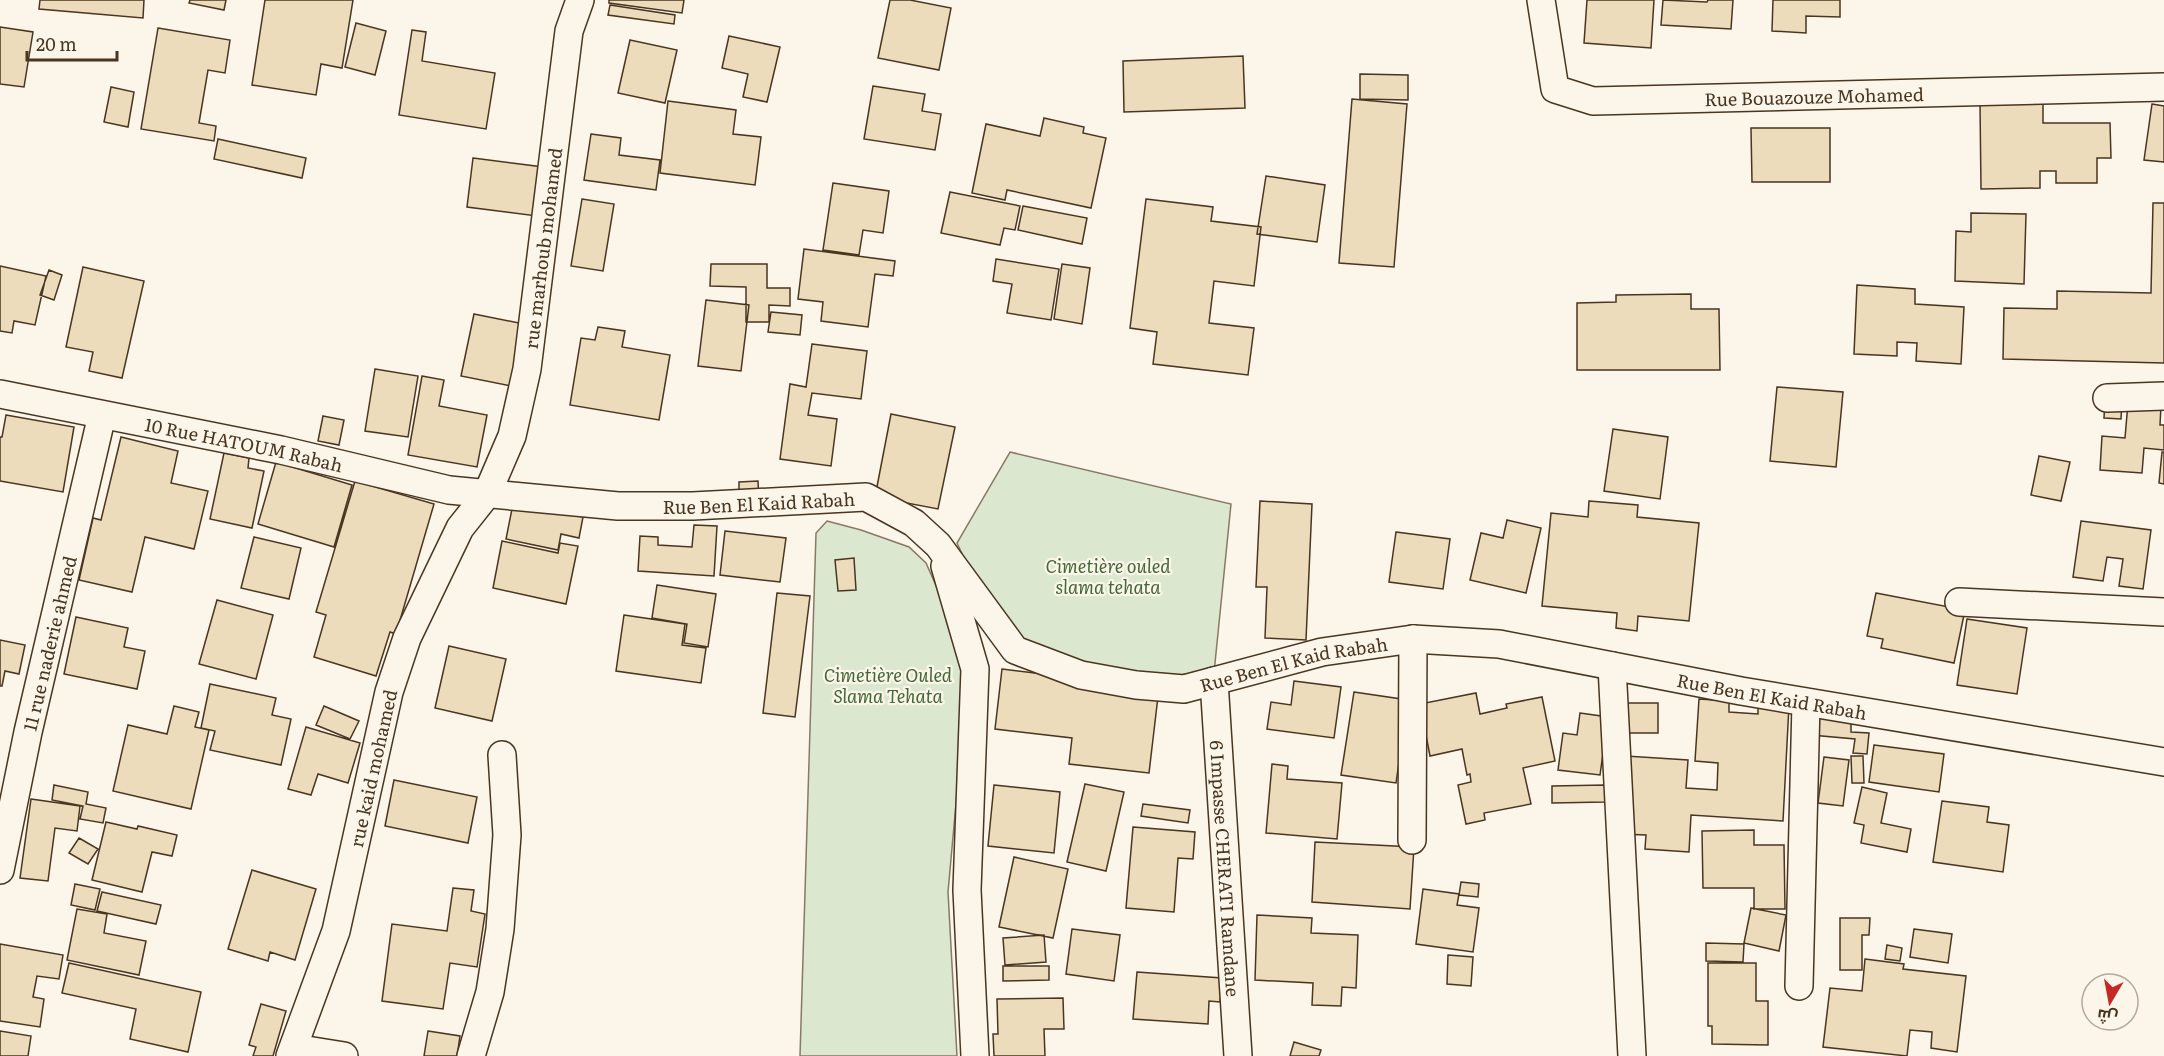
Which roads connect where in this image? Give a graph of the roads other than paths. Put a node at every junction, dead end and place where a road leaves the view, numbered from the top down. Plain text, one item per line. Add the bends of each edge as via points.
1 (580, 0) edge
2 (1541, 0) edge
3 (2164, 87) edge
4 (0, 394) edge
5 (2164, 396) edge
6 (2107, 398) dead end
7 (102, 415) junction
8 (487, 494) junction
9 (939, 544) junction
10 (1959, 602) dead end
11 (2164, 612) edge
12 (1413, 639) junction
13 (1612, 666) junction
14 (1214, 681) junction
15 (1806, 703) junction
16 (502, 755) dead end
17 (2164, 762) edge
18 (1412, 840) dead end
19 (0, 870) edge
20 (1799, 986) dead end
21 (292, 1052) edge
22 (344, 1056) edge
23 (471, 1056) edge
24 (975, 1056) edge
25 (1238, 1056) edge
26 (1632, 1056) edge

1 - 8 street, rue marhoub mohamed via 569,31 527,369 512,436
2 - 3 street, Rue Bouazouze Mohamed via 1555,89 1593,101
4 - 7 street, 10 Rue HATOUM Rabah
5 - 6 street
7 - 8 street, 10 Rue HATOUM Rabah via 281,450 449,490
7 - 19 street, 11 rue naderie ahmed
8 - 9 street, Rue Ben El Kaid Rabah via 618,506 704,506 866,497 914,524
8 - 21 street, rue kaid mohamed via 460,528 407,638 389,692 336,931
9 - 14 street, Rue Ben El Kaid Rabah via 1015,650 1080,675 1136,685 1184,689
9 - 24 street via 975,669 967,890
10 - 11 street
12 - 13 street, Rue Ben El Kaid Rabah via 1499,644
12 - 14 street, Rue Ben El Kaid Rabah via 1322,652
12 - 18 street
13 - 15 street, Rue Ben El Kaid Rabah
13 - 26 street
14 - 25 street, 6 Impasse CHERATI Ramdane
15 - 17 street, Rue Ben El Kaid Rabah
15 - 20 street
16 - 23 street via 507,834 500,929 490,992
21 - 22 street

